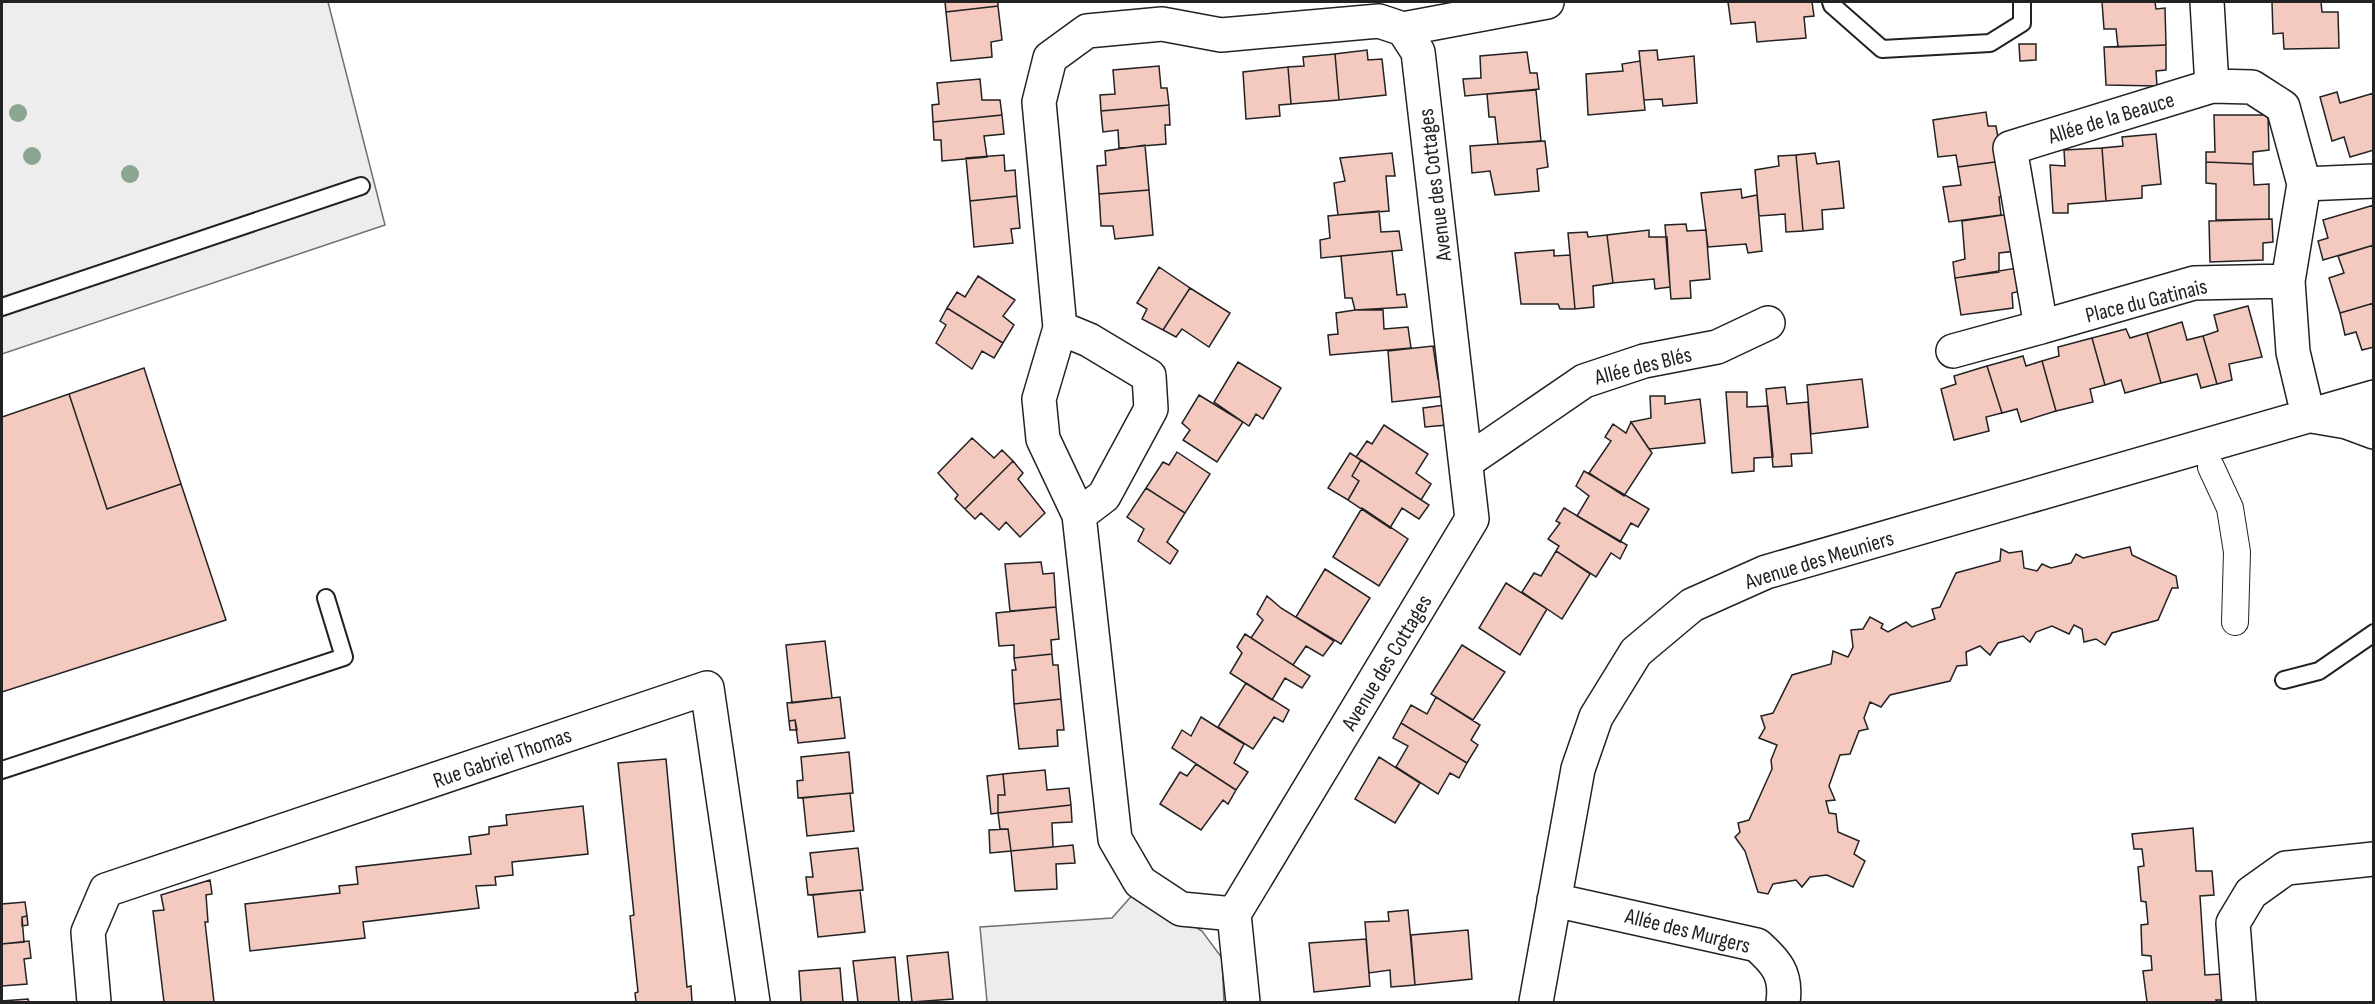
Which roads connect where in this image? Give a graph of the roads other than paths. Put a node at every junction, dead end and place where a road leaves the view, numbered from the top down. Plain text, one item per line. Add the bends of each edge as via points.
1 (1546, 2) edge
2 (1831, 2) edge
3 (2022, 2) edge
4 (2207, 2) edge
5 (1402, 29) junction
6 (2212, 86) junction
7 (2373, 181) edge
8 (2304, 184) junction
9 (361, 186) dead end
10 (2288, 281) junction
11 (2, 308) edge
12 (1768, 323) dead end
13 (2041, 327) junction
14 (1060, 328) junction
15 (1953, 351) dead end
16 (2373, 397) edge
17 (2308, 415) junction
18 (2373, 432) edge
19 (1466, 462) junction
20 (2211, 467) dead end
21 (1079, 515) junction
22 (326, 598) dead end
23 (2235, 622) dead end
24 (2373, 633) edge
25 (2284, 680) dead end
26 (2, 770) edge
27 (2373, 859) edge
28 (1554, 900) junction
29 (1234, 914) junction
30 (94, 1002) edge
31 (753, 1002) edge
32 (1243, 1002) edge
33 (1536, 1002) edge
34 (1783, 1002) edge
35 (2239, 1002) edge

1 - 5 street
2 - 3 lane via 1882,49 1990,43 2022,23
4 - 6 street
5 - 14 street via 1378,21 1221,35 1162,24 1087,31 1050,58 1039,102
5 - 19 street, Avenue des Cottages via 1419,52
6 - 8 street, Allée de la Beauce via 2252,87 2283,107
6 - 13 street, Allée de la Beauce via 2010,148
7 - 8 street
8 - 10 street
9 - 11 lane
10 - 13 street, Place du Gatinais via 2194,283
10 - 17 street via 2293,352
12 - 19 street, Allée des Blés via 1717,347 1644,362 1584,381
13 - 15 street, Place du Gatinais
14 - 21 street via 1039,399 1043,439
14 - 21 street via 1089,340 1149,376 1151,409 1104,496
16 - 17 street, Avenue des Meuniers
17 - 18 street via 2347,422
17 - 28 street, Avenue des Meuniers via 1766,572 1692,605 1636,652 1596,717 1578,769
19 - 29 street, Avenue des Cottages via 1472,519
20 - 23 street via 2232,519 2237,552
21 - 29 street via 1115,839 1140,882 1181,909
22 - 26 lane via 344,657
24 - 25 lane via 2319,671
27 - 35 street via 2286,868 2251,893 2233,923
28 - 33 street, Avenue des Meuniers
28 - 34 street, Allée des Murgers via 1757,945 1777,963 1785,993
29 - 32 street
30 - 31 street, Rue Gabriel Thomas via 88,932 106,890 707,688

